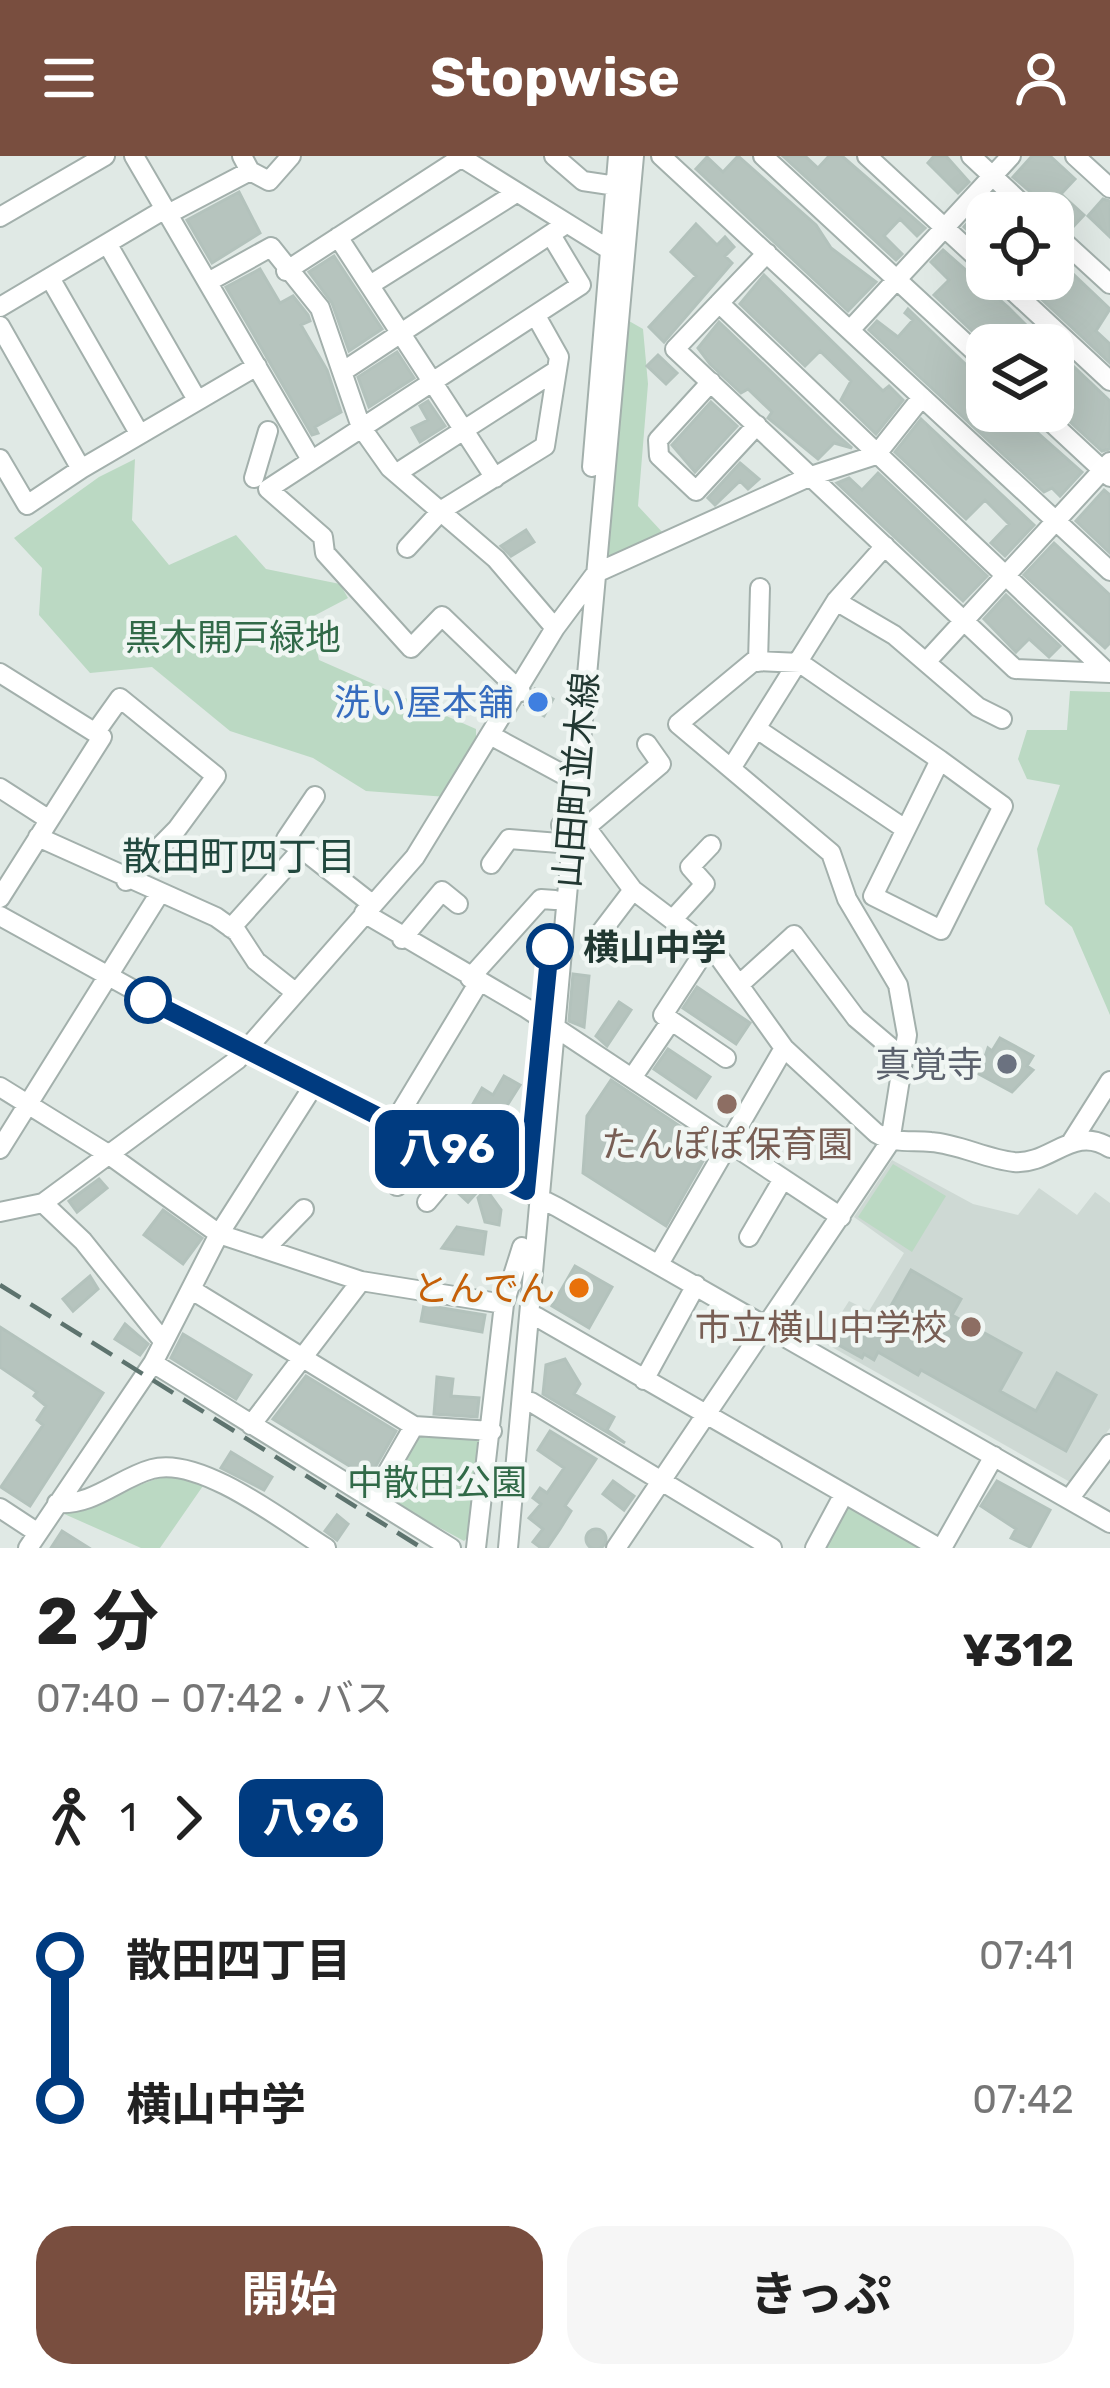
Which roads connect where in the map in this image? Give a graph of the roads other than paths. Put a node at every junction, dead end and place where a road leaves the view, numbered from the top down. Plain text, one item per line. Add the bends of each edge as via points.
1 (106, 156) edge
2 (134, 156) edge
3 (291, 156) edge
4 (554, 156) edge
5 (618, 156) edge
6 (634, 156) edge
7 (661, 156) edge
8 (764, 156) edge
9 (867, 156) edge
10 (970, 156) edge
11 (1011, 156) edge
12 (1075, 156) edge
13 (461, 157) edge
14 (246, 163) edge
15 (684, 164) edge
16 (992, 176) junction
17 (623, 187) junction
18 (1110, 188) edge
19 (1009, 192) edge
20 (516, 193) junction
21 (167, 212) junction
22 (0, 217) edge
23 (945, 228) junction
24 (559, 230) junction
25 (338, 237) junction
26 (108, 244) junction
27 (966, 248) edge
28 (1074, 251) edge
29 (767, 253) junction
30 (616, 254) junction
31 (286, 271) junction
32 (50, 278) junction
33 (897, 280) junction
34 (208, 281) junction
35 (1110, 284) edge
36 (370, 285) junction
37 (1023, 300) edge
38 (719, 303) junction
39 (0, 307) edge
40 (536, 316) junction
41 (0, 326) edge
42 (850, 330) junction
43 (402, 333) junction
44 (966, 344) edge
45 (257, 366) junction
46 (557, 370) junction
47 (342, 372) junction
48 (433, 381) junction
49 (1110, 381) edge
50 (711, 382) junction
51 (922, 397) junction
52 (196, 398) junction
53 (757, 425) junction
54 (361, 427) junction
55 (464, 430) junction
56 (268, 431) dead end
57 (1063, 432) edge
58 (139, 433) junction
59 (877, 455) junction
60 (310, 458) junction
61 (0, 459) edge
62 (80, 469) junction
63 (1107, 470) edge
64 (397, 473) junction
65 (233, 475) dead end
66 (811, 476) junction
67 (495, 478) junction
68 (261, 483) junction
69 (442, 510) junction
70 (1055, 521) junction
71 (885, 546) junction
72 (407, 548) dead end
73 (1110, 572) edge
74 (1004, 577) junction
75 (590, 580) junction
76 (760, 588) dead end
77 (836, 601) junction
78 (963, 620) junction
79 (555, 628) junction
80 (758, 662) junction
81 (926, 662) junction
82 (800, 663) junction
83 (0, 673) edge
84 (1109, 673) edge
85 (520, 692) junction
86 (1002, 719) dead end
87 (757, 728) junction
88 (95, 733) junction
89 (492, 736) junction
90 (646, 744) dead end
91 (940, 760) junction
92 (732, 767) junction
93 (571, 780) junction
94 (0, 788) edge
95 (315, 796) dead end
96 (48, 818) junction
97 (905, 829) junction
98 (569, 831) junction
99 (38, 837) junction
100 (711, 845) dead end
101 (302, 849) junction
102 (491, 864) dead end
103 (126, 881) junction
104 (633, 890) junction
105 (158, 896) junction
106 (0, 898) edge
107 (555, 900) junction
108 (458, 904) dead end
109 (368, 909) junction
110 (0, 916) edge
111 (674, 918) junction
112 (231, 928) junction
113 (402, 939) junction
114 (596, 940) dead end
115 (708, 946) junction
116 (107, 978) junction
117 (475, 980) junction
118 (740, 984) junction
119 (296, 992) junction
120 (671, 1021) junction
121 (549, 1024) junction
122 (784, 1048) junction
123 (245, 1051) junction
124 (902, 1057) junction
125 (726, 1058) dead end
126 (632, 1078) junction
127 (1110, 1081) edge
128 (314, 1085) junction
129 (0, 1087) edge
130 (29, 1105) junction
131 (394, 1123) junction
132 (1072, 1141) junction
133 (431, 1142) junction
134 (890, 1142) junction
135 (729, 1143) junction
136 (1110, 1148) edge
137 (0, 1149) edge
138 (108, 1154) junction
139 (464, 1158) junction
140 (783, 1179) junction
141 (398, 1186) dead end
142 (532, 1194) junction
143 (427, 1202) dead end
144 (44, 1203) junction
145 (304, 1209) dead end
146 (0, 1212) edge
147 (841, 1216) junction
148 (219, 1234) junction
149 (749, 1237) dead end
150 (522, 1247) junction
151 (265, 1249) junction
152 (659, 1264) junction
153 (532, 1266) junction
154 (361, 1282) junction
155 (696, 1286) junction
156 (192, 1290) junction
157 (504, 1304) junction
158 (537, 1317) junction
159 (767, 1329) junction
160 (163, 1341) junction
161 (303, 1358) junction
162 (152, 1363) junction
163 (644, 1380) junction
164 (531, 1402) junction
165 (707, 1416) junction
166 (251, 1424) junction
167 (414, 1426) junction
168 (492, 1430) junction
169 (1110, 1444) edge
170 (994, 1456) junction
171 (662, 1481) junction
172 (844, 1494) junction
173 (1070, 1498) junction
174 (372, 1499) junction
175 (57, 1503) junction
176 (0, 1508) edge
177 (1110, 1523) edge
178 (33, 1540) edge
179 (326, 1548) edge
180 (451, 1548) edge
181 (476, 1548) edge
182 (496, 1548) edge
183 (508, 1548) edge
184 (519, 1548) edge
185 (617, 1548) edge
186 (772, 1548) edge
187 (814, 1548) edge
188 (941, 1548) edge

1 - 22 street
2 - 21 street
3 - 14 street via 269,182
4 - 17 street via 583,181
5 - 17 street, 山田町並木線
6 - 17 street, 山田町並木線
7 - 15 street
8 - 33 street
9 - 23 street
10 - 16 street
11 - 16 street
12 - 18 street
13 - 20 street
13 - 25 street
14 - 21 street
15 - 29 street
16 - 19 street
16 - 23 street
17 - 30 street, 山田町並木線
20 - 24 street
20 - 36 street
21 - 26 street
21 - 34 street
23 - 27 street
23 - 33 street
24 - 30 street
24 - 40 street via 581,285
24 - 43 street
25 - 31 street
25 - 36 street
26 - 32 street
26 - 52 street
28 - 35 street
29 - 38 street
29 - 42 street
30 - 75 street, 山田町並木線
31 - 34 street via 271,247
31 - 47 street via 320,308
32 - 39 street
32 - 58 street
33 - 42 street
33 - 44 street
34 - 45 street
36 - 43 street
37 - 49 street
38 - 50 street via 676,349
38 - 59 street
40 - 46 street via 559,357
40 - 48 street
41 - 62 street
42 - 51 street
43 - 47 street
43 - 48 street
45 - 52 street
45 - 60 street
46 - 55 street
46 - 67 street via 545,446
47 - 54 street
48 - 54 street
48 - 55 street
50 - 53 street
50 - 53 street via 658,440 659,456 696,491
51 - 59 street
51 - 70 street
52 - 58 street
53 - 66 street
54 - 60 street
54 - 64 street
55 - 64 street
55 - 67 street
56 - 68 street
57 - 63 street
58 - 62 street
59 - 66 street
59 - 74 street
60 - 68 street
61 - 62 street via 27,505
63 - 70 street
64 - 69 street
65 - 68 street
66 - 71 street
66 - 75 street
67 - 69 street
68 - 85 street via 323,537 325,553 411,648 442,616
69 - 72 street
69 - 79 street
70 - 73 street
70 - 74 street
71 - 77 street
71 - 78 street
74 - 78 street
74 - 84 street
75 - 79 street
75 - 93 street, 山田町並木線
76 - 80 street
77 - 81 street
77 - 82 street
78 - 81 street
78 - 84 street via 1015,669
79 - 85 street
80 - 82 street
80 - 92 street via 678,724
81 - 86 street
82 - 87 street
82 - 91 street
83 - 88 street
85 - 89 street
87 - 92 street
87 - 97 street
88 - 96 street via 102,737
88 - 103 street via 120,698 216,776
89 - 93 street
89 - 109 street via 416,857
90 - 98 street via 661,764
91 - 97 street
91 - 97 street via 1003,806 941,930 873,896
92 - 124 street via 831,853 847,899 898,985 907,1035
93 - 98 street, 山田町並木線
94 - 96 street
95 - 101 street via 286,839
96 - 99 street
98 - 102 street via 509,839
98 - 104 street
98 - 107 street, 山田町並木線
98 - 121 street, 山田町並木線
99 - 103 street
99 - 106 street
100 - 111 street via 690,867 705,884
101 - 109 street
101 - 112 street
103 - 105 street
104 - 111 street
104 - 114 street
105 - 112 street
105 - 116 street
107 - 117 street via 541,899
107 - 121 street, 山田町並木線
108 - 113 street via 442,891
109 - 113 street
109 - 119 street
110 - 116 street
111 - 115 street
112 - 119 street
113 - 117 street
115 - 118 street
115 - 120 street via 663,1015
116 - 123 street
116 - 130 street
117 - 121 street
117 - 131 street
118 - 122 street
118 - 124 street via 794,935 856,1018
119 - 123 street
120 - 125 street
120 - 126 street
121 - 126 street
121 - 142 street, 山田町並木線
122 - 134 street
122 - 135 street
123 - 128 street
123 - 138 street
124 - 134 street
126 - 135 street
127 - 132 street
128 - 131 street
128 - 148 street
129 - 130 street
130 - 137 street
130 - 138 street
131 - 133 street
132 - 134 street via 1015,1162 933,1142
132 - 136 street via 1095,1138
133 - 139 street
133 - 141 street
134 - 147 street
135 - 140 street
135 - 152 street
138 - 144 street
138 - 148 street
139 - 142 street
139 - 143 street
140 - 147 street
140 - 149 street
142 - 150 street, 山田町並木線
142 - 152 street
142 - 153 street, 山田町並木線
144 - 146 street
144 - 160 street
145 - 151 street
147 - 159 street
148 - 151 street
148 - 156 street
150 - 157 street
150 - 182 street, 山田町並木線
151 - 154 street
152 - 155 street
153 - 158 street
153 - 183 street, 山田町並木線
154 - 157 street
154 - 161 street
155 - 159 street
155 - 163 street
156 - 160 street
156 - 161 street
157 - 168 street
158 - 163 street
158 - 164 street
159 - 165 street
159 - 170 street
160 - 162 street
161 - 166 street
161 - 167 street
162 - 166 street
162 - 175 street
163 - 165 street
164 - 171 street
164 - 184 street
165 - 171 street
165 - 172 street
166 - 174 street
167 - 168 street
167 - 174 street
168 - 181 street
169 - 173 street
170 - 173 street
170 - 188 street
171 - 185 street
171 - 186 street
172 - 187 street
172 - 188 street
173 - 177 street
174 - 180 street
175 - 178 street
175 - 179 street via 168,1468 220,1483
176 - 178 street

